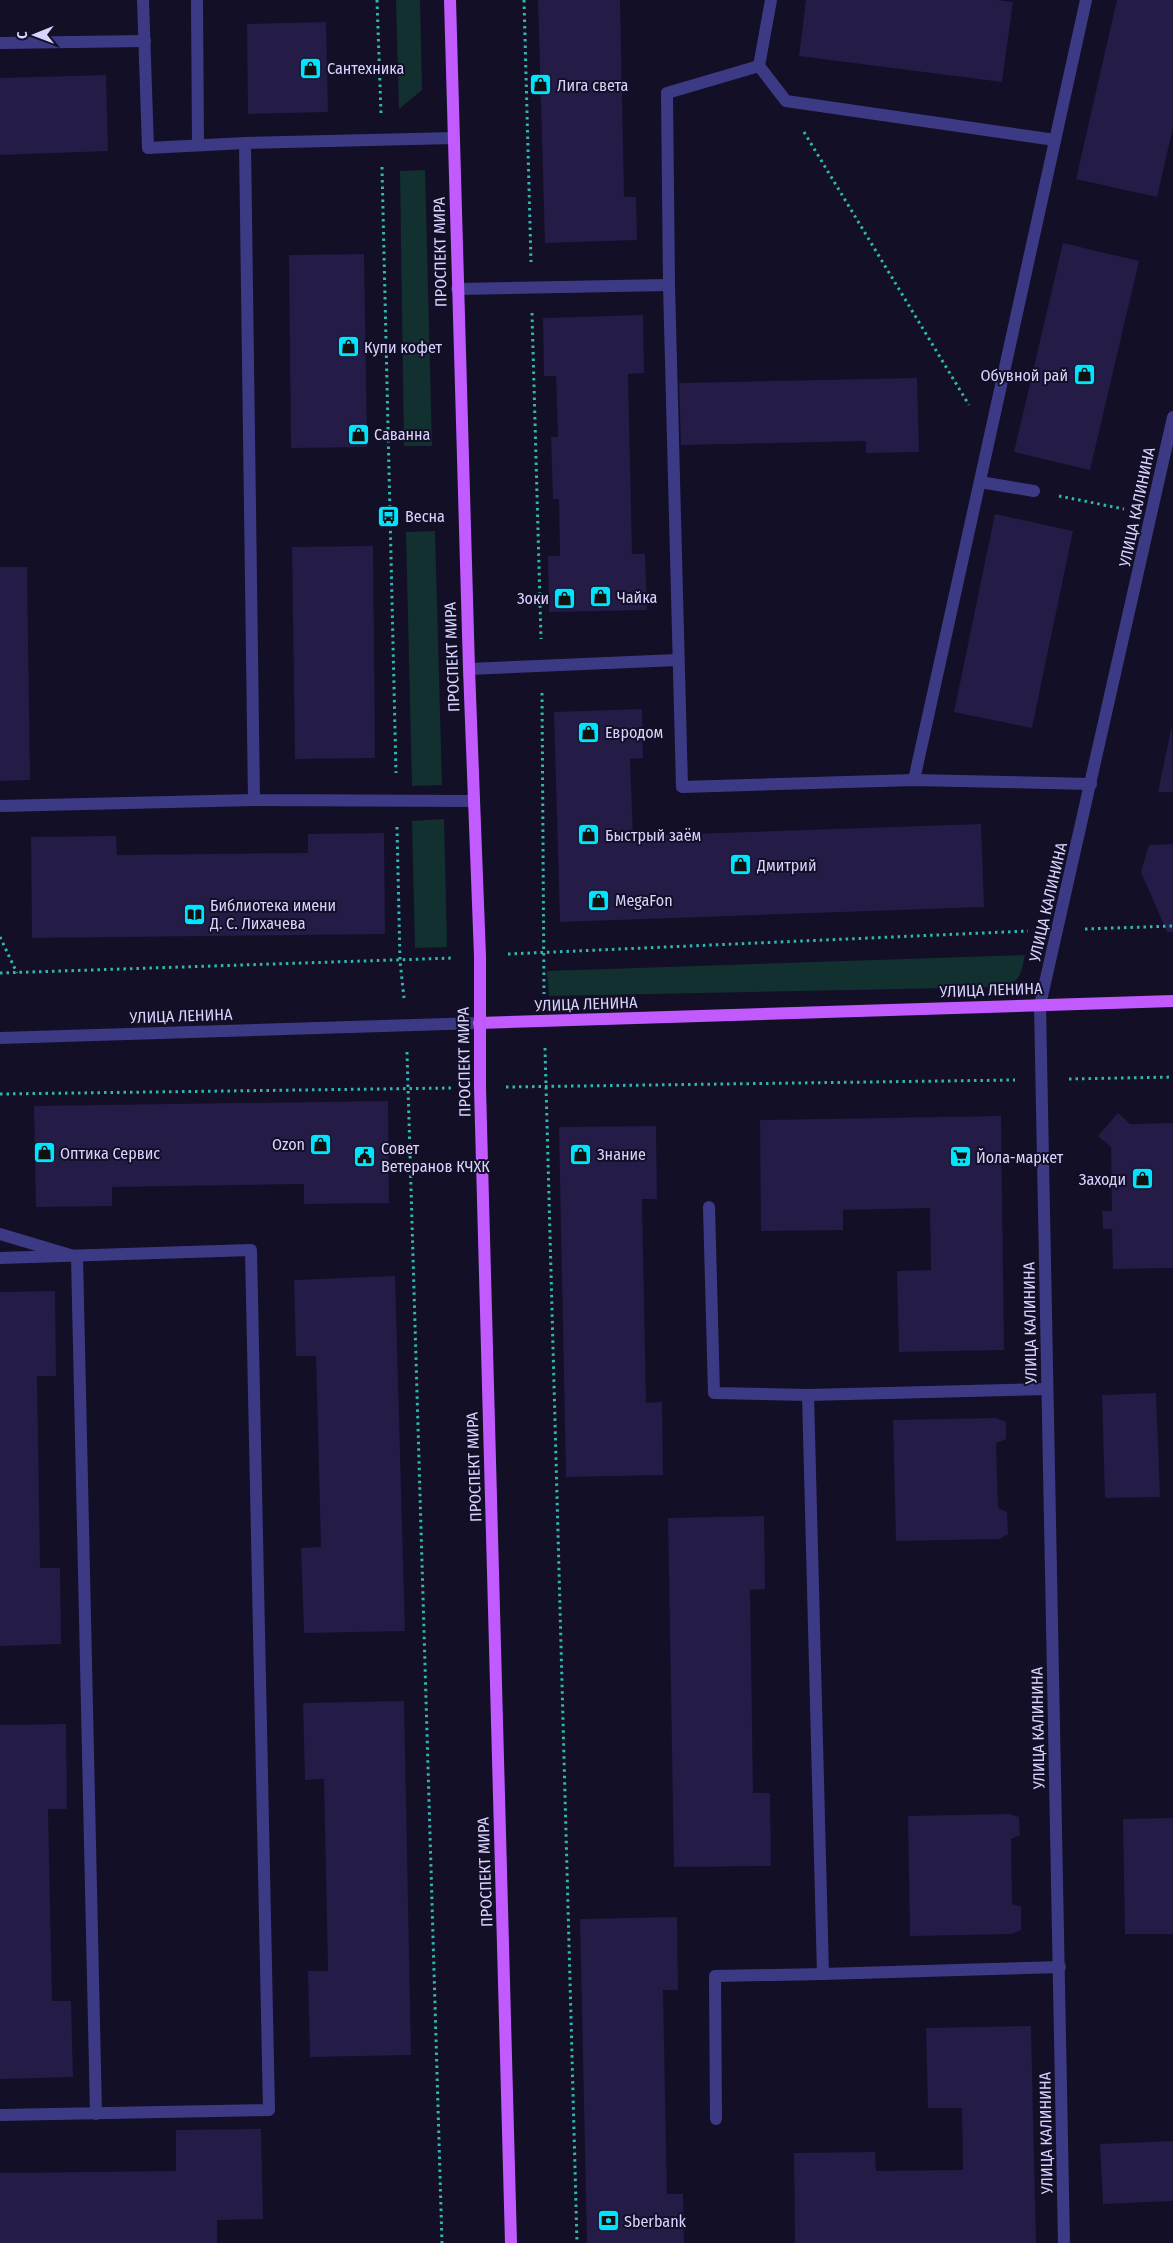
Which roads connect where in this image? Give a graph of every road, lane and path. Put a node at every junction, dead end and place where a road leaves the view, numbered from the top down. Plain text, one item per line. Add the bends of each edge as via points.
1 (143, 0) edge
2 (197, 0) edge
3 (377, 0) edge
4 (450, 0) edge
5 (524, 0) edge
6 (771, 0) edge
7 (1086, 0) edge
8 (145, 41) junction
9 (0, 43) edge
10 (759, 66) junction
11 (786, 101) junction
12 (454, 138) junction
13 (381, 140) junction
14 (1056, 140) junction
15 (245, 142) junction
16 (198, 145) junction
17 (669, 285) junction
18 (532, 287) junction
19 (457, 289) junction
20 (1173, 417) edge
21 (989, 439) junction
22 (980, 482) junction
23 (1034, 491) joint
24 (1152, 515) junction
25 (678, 660) junction
26 (542, 665) junction
27 (469, 669) junction
28 (914, 780) junction
29 (1091, 784) junction
30 (254, 800) junction
31 (396, 801) junction
32 (473, 801) junction
33 (0, 806) edge
34 (1173, 926) edge
35 (1058, 929) junction
36 (0, 938) edge
37 (542, 951) junction
38 (480, 956) junction
39 (400, 960) junction
40 (0, 973) edge
41 (17, 973) junction
42 (1173, 1001) edge
43 (1040, 1005) junction
44 (544, 1022) junction
45 (479, 1023) junction
46 (407, 1025) junction
47 (0, 1038) edge
48 (1173, 1077) edge
49 (1040, 1080) junction
50 (546, 1086) junction
51 (510, 1087) dead end
52 (406, 1089) junction
53 (0, 1094) edge
54 (709, 1207) dead end
55 (0, 1234) edge
56 (77, 1257) junction
57 (0, 1258) edge
58 (1047, 1389) junction
59 (808, 1395) junction
60 (1060, 1967) junction
61 (823, 1974) junction
62 (96, 2114) junction
63 (0, 2115) edge
64 (716, 2118) dead end
65 (442, 2243) edge
66 (511, 2243) edge
67 (577, 2243) edge
68 (1064, 2243) edge

1 - 8 street
2 - 16 street
3 - 13 path
4 - 12 main road, ПРОСПЕКТ МИРА
5 - 18 path
6 - 10 street
7 - 14 street
8 - 9 street
8 - 16 street via 148,148
10 - 11 street
10 - 17 street via 667,93
11 - 14 street
11 - 21 path
12 - 13 street
12 - 19 main road, ПРОСПЕКТ МИРА
13 - 15 street
13 - 31 path
14 - 21 street
15 - 16 street
15 - 30 street
17 - 18 street
17 - 25 street
18 - 19 street
18 - 26 path
19 - 27 main road, ПРОСПЕКТ МИРА
20 - 24 street, УЛИЦА КАЛИНИНА
21 - 22 street
22 - 23 street
22 - 28 street
23 - 24 path
24 - 29 street, УЛИЦА КАЛИНИНА
25 - 26 street
25 - 28 street via 682,786
26 - 27 street
26 - 37 path
27 - 32 main road, ПРОСПЕКТ МИРА
28 - 29 street
29 - 35 street, УЛИЦА КАЛИНИНА
30 - 31 street
30 - 33 street
31 - 32 street
31 - 39 path
32 - 38 main road, ПРОСПЕКТ МИРА
34 - 35 path
35 - 37 path
35 - 43 street, УЛИЦА КАЛИНИНА
36 - 41 path
37 - 38 path
37 - 44 path
38 - 39 path
38 - 45 main road, ПРОСПЕКТ МИРА
39 - 41 path
39 - 46 path
40 - 41 path
42 - 43 main road, УЛИЦА ЛЕНИНА
43 - 44 main road, УЛИЦА ЛЕНИНА
43 - 49 street, УЛИЦА КАЛИНИНА
44 - 45 main road, УЛИЦА ЛЕНИНА
44 - 50 path
45 - 46 street, УЛИЦА ЛЕНИНА
45 - 66 main road, ПРОСПЕКТ МИРА
46 - 47 street, УЛИЦА ЛЕНИНА
46 - 52 path
48 - 49 path
49 - 50 path
49 - 58 street, УЛИЦА КАЛИНИНА
50 - 51 path
50 - 67 path
52 - 53 path
52 - 65 path
54 - 59 street via 714,1394
55 - 56 street
56 - 57 street
56 - 62 street
56 - 62 street via 251,1250 269,2110
58 - 59 street
58 - 60 street, УЛИЦА КАЛИНИНА
59 - 61 street
60 - 61 street
60 - 68 street, УЛИЦА КАЛИНИНА
61 - 64 street via 715,1976
62 - 63 street

